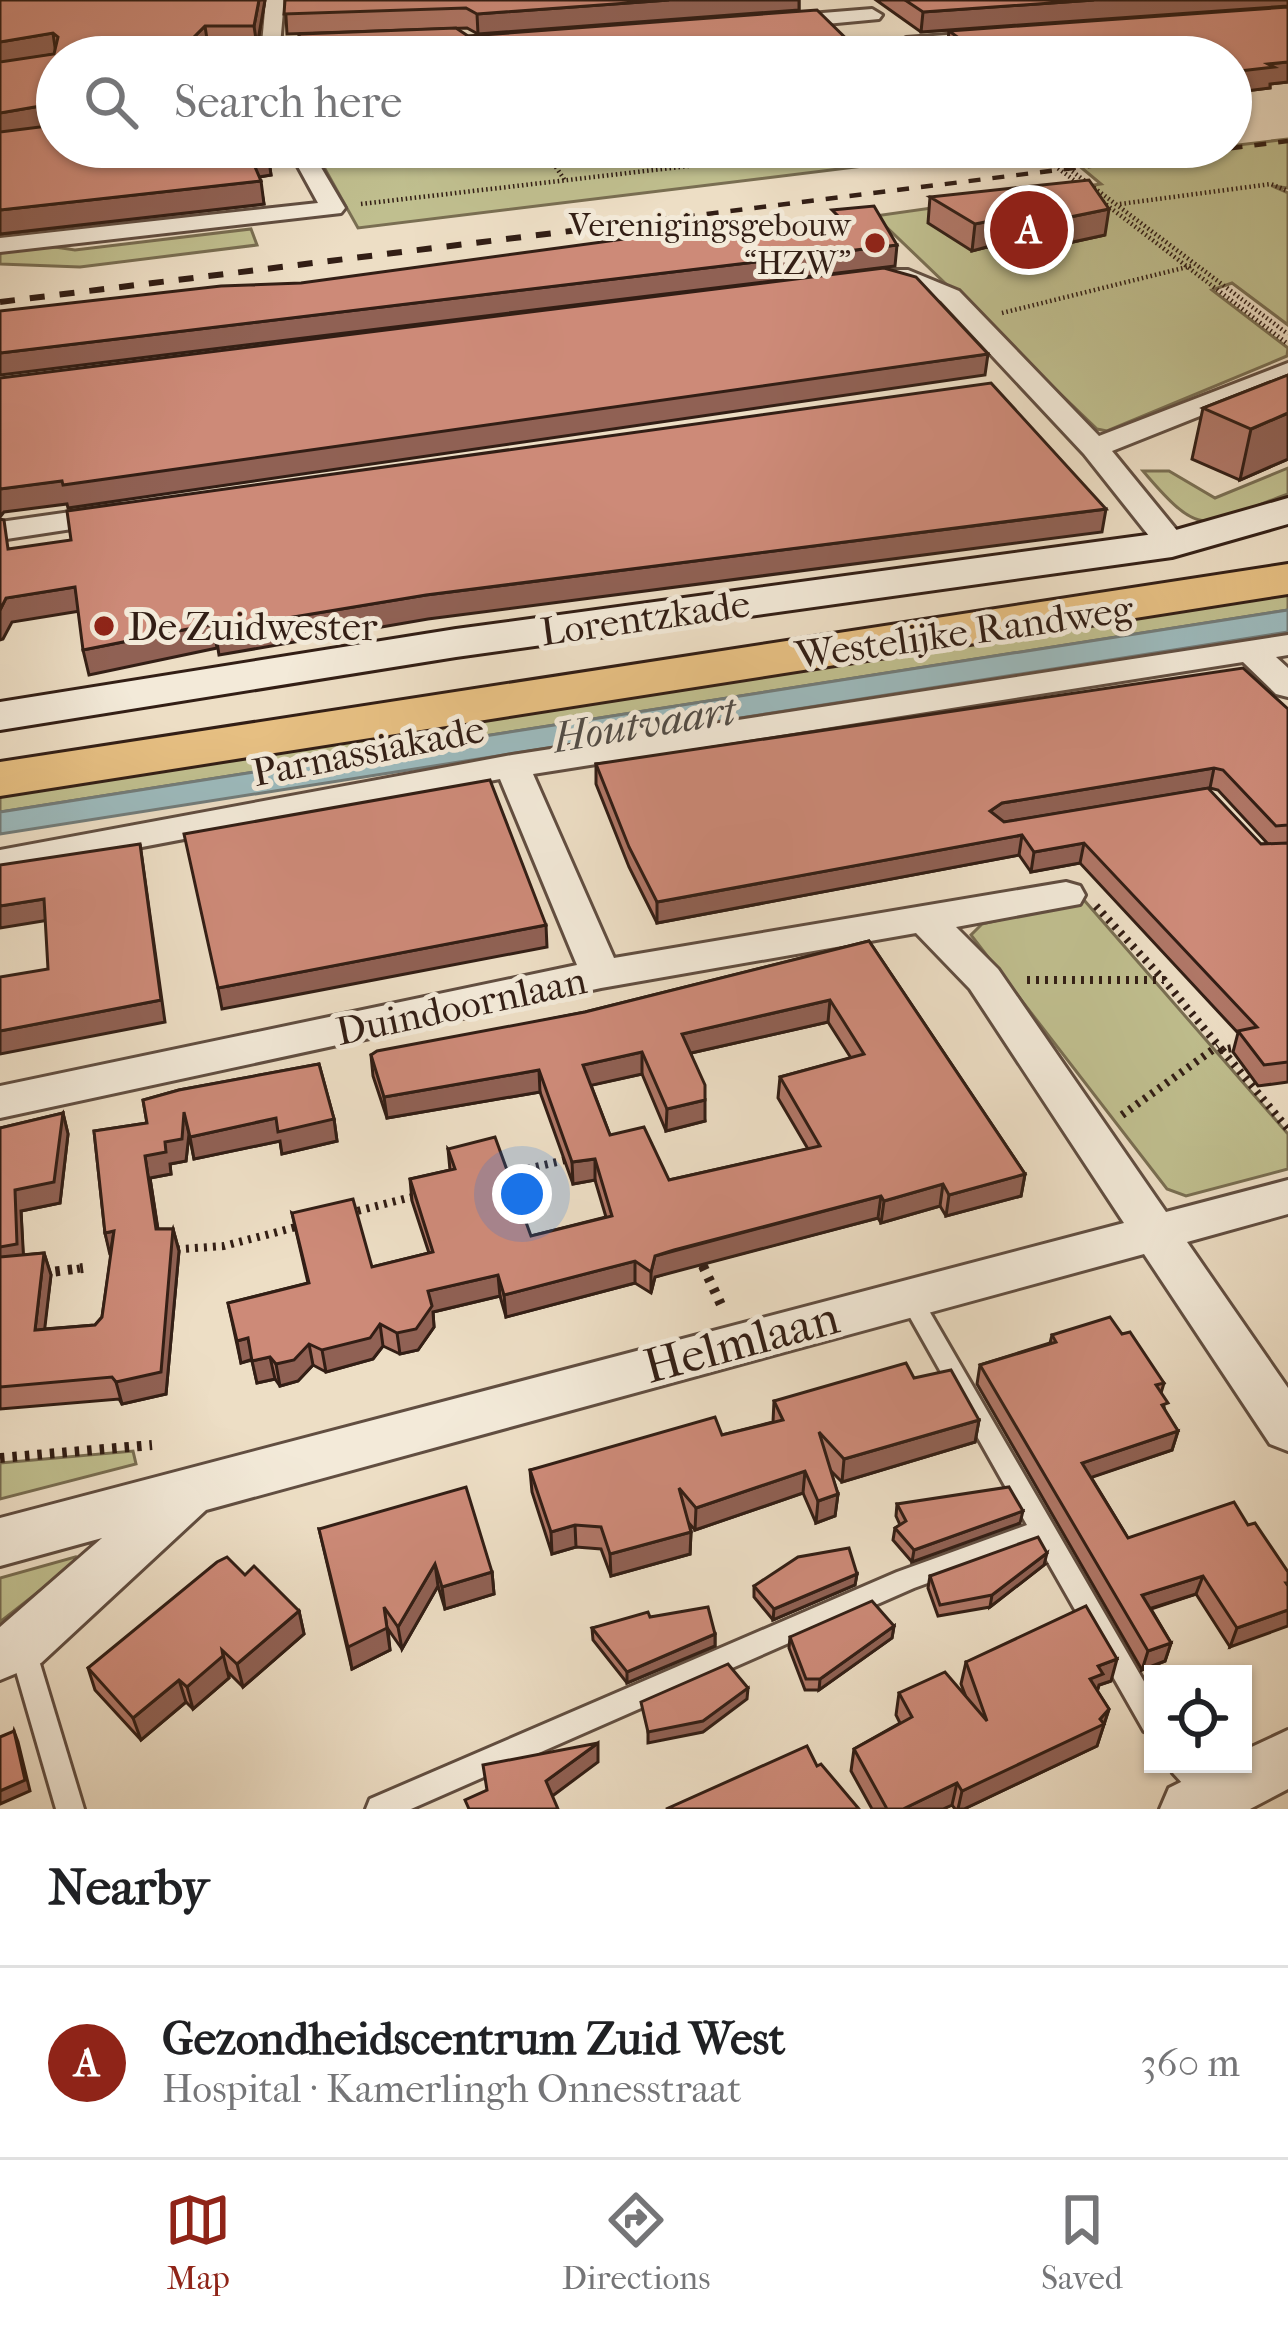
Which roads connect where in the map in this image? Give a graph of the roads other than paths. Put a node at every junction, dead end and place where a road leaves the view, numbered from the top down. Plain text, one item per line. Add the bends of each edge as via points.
1 (275, 0) edge
2 (850, 0) edge
3 (872, 15) junction
4 (756, 24) edge
5 (1023, 35) edge
6 (275, 36) edge
7 (898, 36) edge
8 (1016, 36) edge
9 (310, 168) edge
10 (0, 245) edge
11 (836, 282) edge
12 (1288, 371) edge
13 (1034, 386) junction
14 (987, 392) edge
15 (1094, 448) junction
16 (141, 511) edge
17 (1288, 512) edge
18 (0, 531) edge
19 (1172, 544) junction
20 (1288, 554) edge
21 (1288, 580) edge
22 (1288, 646) edge
23 (1251, 651) junction
24 (1288, 687) edge
25 (0, 716) edge
26 (0, 752) edge
27 (512, 766) junction
28 (0, 779) edge
29 (0, 862) edge
30 (1066, 895) road end
31 (923, 917) junction
32 (601, 974) junction
33 (0, 1102) edge
34 (1288, 1197) edge
35 (1153, 1231) junction
36 (909, 1296) junction
37 (1288, 1430) edge
38 (196, 1488) junction
39 (1043, 1530) junction
40 (0, 1542) edge
41 (10, 1649) edge
42 (1144, 1706) edge
43 (1288, 1758) edge
44 (1203, 1795) edge
45 (70, 1809) edge
46 (380, 1809) edge

1 - 6 street
2 - 3 street
3 - 4 street
3 - 7 street
5 - 8 street
9 - 10 street via 333,208
11 - 13 street via 908,278 943,290
12 - 15 street
13 - 14 street
13 - 15 street
15 - 19 street
16 - 18 street
17 - 19 street, Lorentzkade
19 - 25 street, Lorentzkade via 456,643
20 - 26 main road, Westelijke Randweg
21 - 28 main road, Westelijke Randweg
22 - 23 street, Parnassiakade
23 - 24 street
23 - 27 street, Parnassiakade
27 - 29 street, Parnassiakade
27 - 32 street
30 - 31 street, Duindoornlaan
31 - 32 street, Duindoornlaan
31 - 35 street via 984,979
32 - 33 street, Duindoornlaan
34 - 35 street, Helmlaan
35 - 36 street, Helmlaan
35 - 37 street
36 - 38 street, Helmlaan
36 - 39 lane
38 - 40 street, Helmlaan
38 - 41 street, Helmlaan
39 - 42 lane
39 - 46 lane via 906,1580
41 - 45 lane
43 - 44 street

